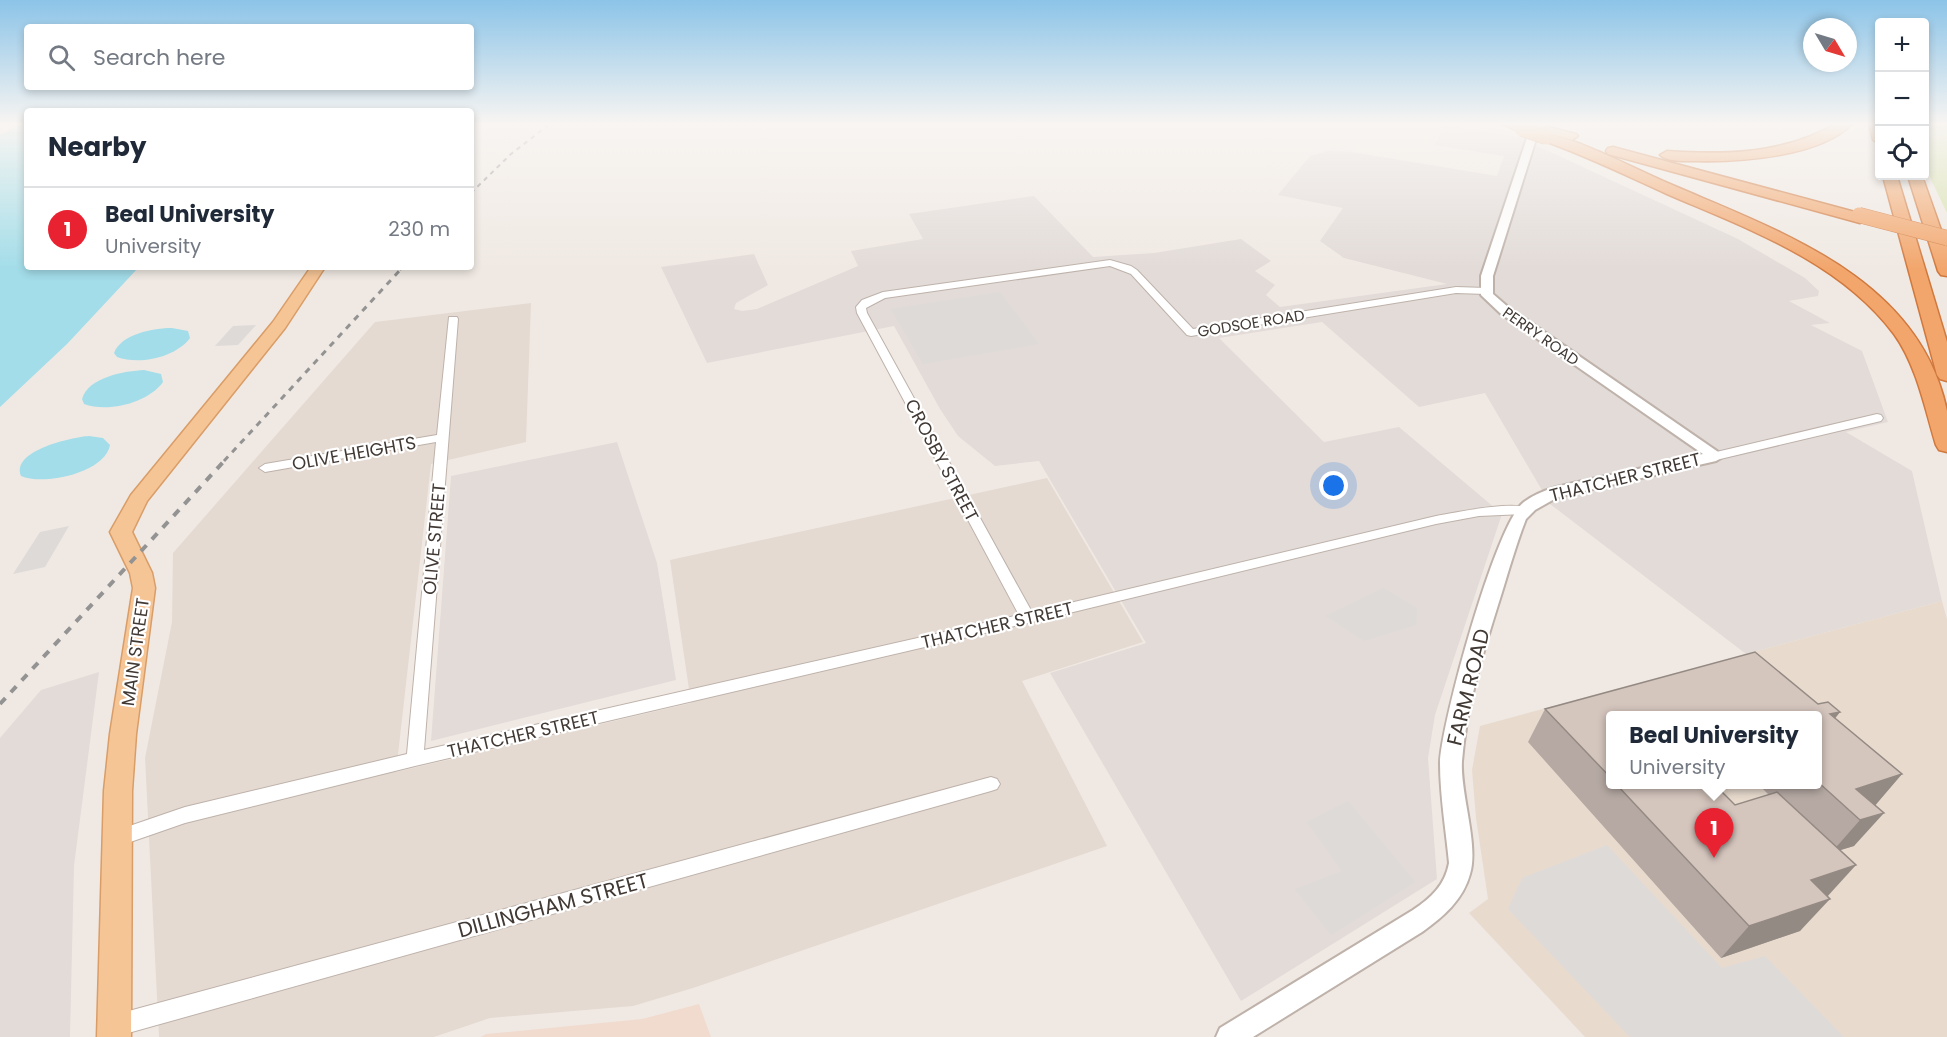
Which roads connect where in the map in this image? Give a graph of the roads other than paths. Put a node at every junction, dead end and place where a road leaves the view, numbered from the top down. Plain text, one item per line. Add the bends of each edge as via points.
1 (1528, 171) edge
2 (1633, 171) edge
3 (1693, 171) edge
4 (1698, 171) edge
5 (1891, 180) edge
6 (1916, 180) edge
7 (1923, 201) junction
8 (1860, 217) junction
9 (1947, 240) edge
10 (318, 270) edge
11 (1947, 271) edge
12 (1486, 291) junction
13 (866, 302) joint
14 (453, 320) dead end
15 (1947, 375) edge
16 (1877, 418) dead end
17 (444, 438) junction
18 (1947, 445) edge
19 (1716, 456) junction
20 (265, 468) dead end
21 (1524, 510) junction
22 (1028, 618) junction
23 (415, 759) junction
24 (991, 784) dead end
25 (116, 839) junction
26 (114, 1031) edge
27 (1229, 1037) edge

1 - 12 street, PERRY ROAD via 1491,262
2 - 18 highway via 1766,233 1853,284 1908,341 1926,380
3 - 8 highway
4 - 8 highway
5 - 15 highway
6 - 7 highway
7 - 9 highway
7 - 11 highway
8 - 9 highway, bridge
10 - 25 main road, MAIN STREET via 279,326 138,499 121,532 144,588 123,734
12 - 13 street, GODSOE ROAD via 1456,290 1191,333 1134,272 1110,263 884,295
12 - 19 street, PERRY ROAD via 1504,310
13 - 22 street, CROSBY STREET via 862,313
14 - 17 street, OLIVE STREET
16 - 19 street, THATCHER STREET
17 - 20 street, OLIVE HEIGHTS
17 - 23 street, OLIVE STREET
19 - 21 street, THATCHER STREET via 1553,493
21 - 22 street, THATCHER STREET via 1456,516
21 - 27 street, FARM ROAD via 1508,541 1455,726 1451,764 1461,863 1452,889 1420,919
22 - 23 street, THATCHER STREET
23 - 25 street, THATCHER STREET via 185,815
24 - 26 street, DILLINGHAM STREET
25 - 26 main road, MAIN STREET

